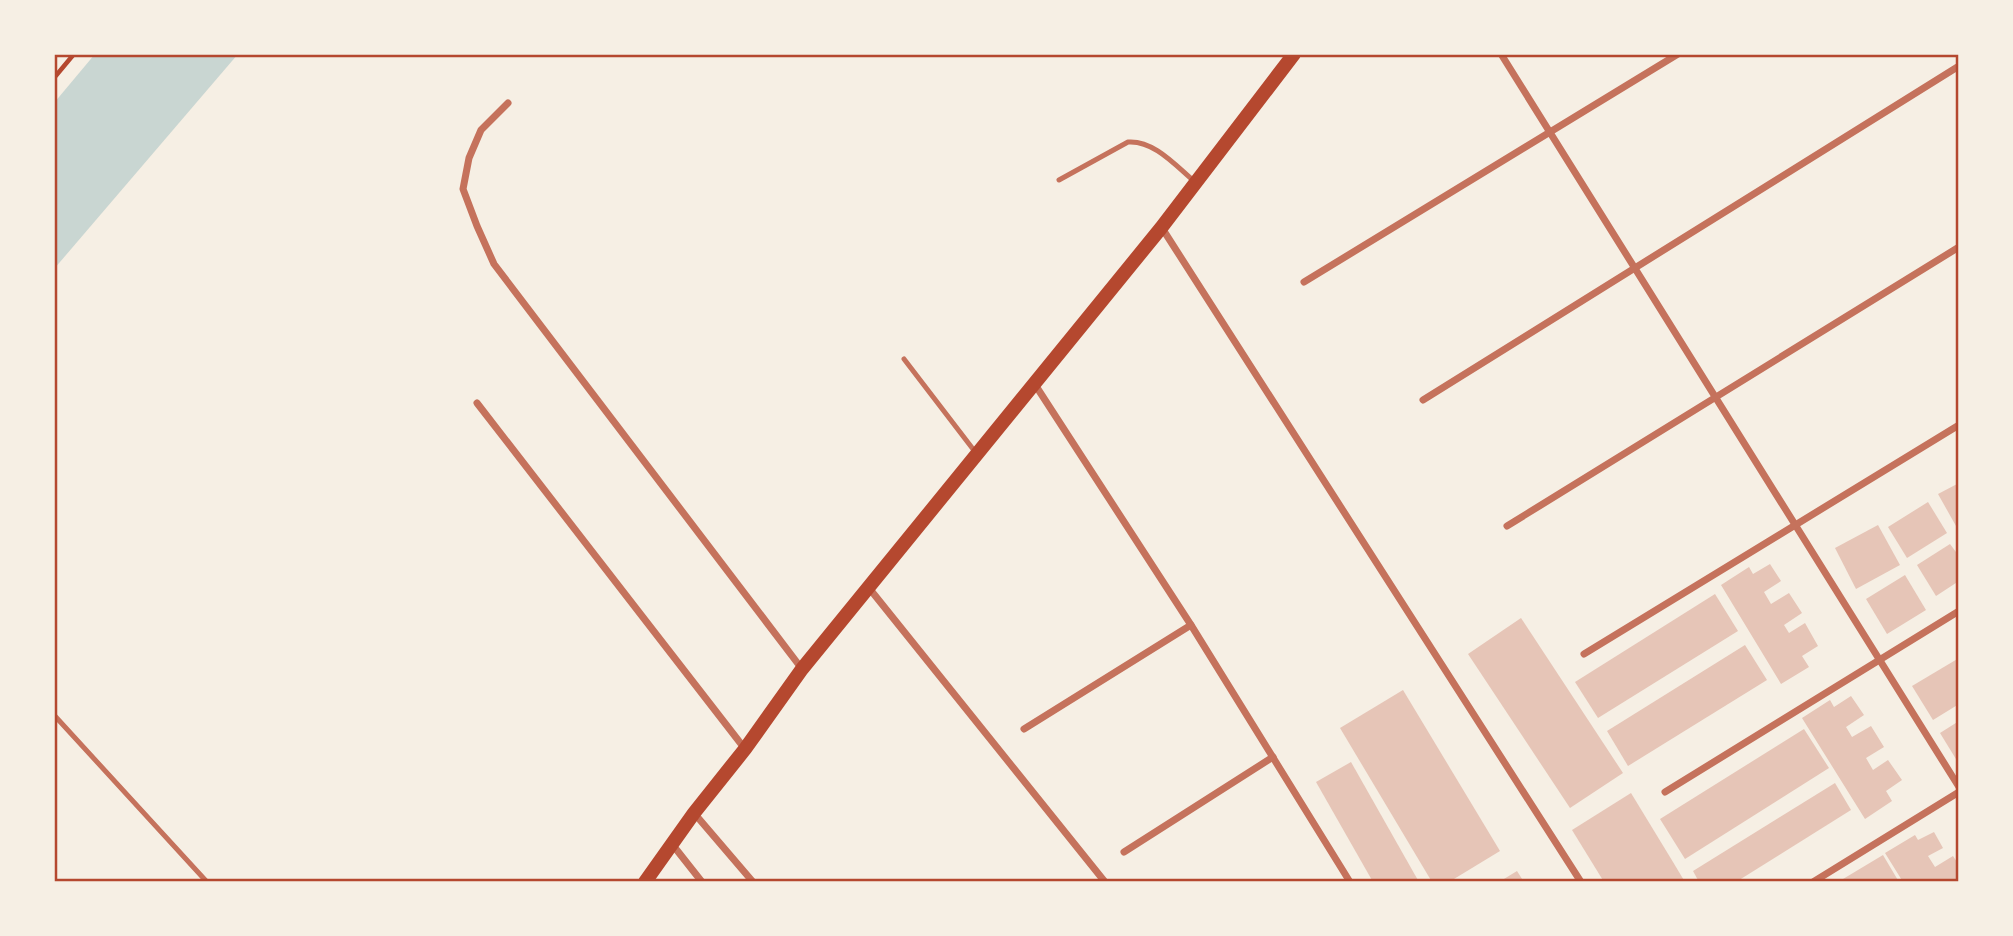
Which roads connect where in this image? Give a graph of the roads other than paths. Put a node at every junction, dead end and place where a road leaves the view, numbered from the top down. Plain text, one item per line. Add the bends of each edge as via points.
1 (1294, 54) edge
2 (1501, 54) edge
3 (1678, 54) edge
4 (1959, 66) edge
5 (508, 103) dead end
6 (1550, 134) junction
7 (1059, 180) dead end
8 (1196, 183) junction
9 (1161, 228) junction
10 (1959, 247) edge
11 (1634, 270) junction
12 (1304, 282) dead end
13 (904, 359) dead end
14 (1034, 382) junction
15 (1714, 397) junction
16 (1423, 400) dead end
17 (477, 403) dead end
18 (1959, 425) edge
19 (977, 454) junction
20 (1795, 525) junction
21 (1507, 526) dead end
22 (869, 588) junction
23 (1959, 611) edge
24 (1191, 625) junction
25 (1584, 654) dead end
26 (1879, 660) junction
27 (802, 669) junction
28 (54, 715) edge
29 (1024, 729) dead end
30 (746, 749) junction
31 (1273, 757) junction
32 (1959, 790) edge
33 (1665, 792) dead end
34 (694, 813) junction
35 (672, 844) junction
36 (1124, 852) dead end
37 (207, 882) edge
38 (645, 882) edge
39 (702, 882) edge
40 (753, 882) edge
41 (1105, 882) edge
42 (1350, 882) edge
43 (1581, 882) edge
44 (1813, 882) edge

1 - 8 main road
2 - 6 street
3 - 6 street
4 - 11 street
5 - 27 street via 481,130 468,158 463,189 494,264
6 - 11 street
6 - 12 street
7 - 8 lane via 1128,142 1137,142 1151,146
8 - 9 main road
9 - 14 main road
9 - 43 street
10 - 15 street
11 - 15 street
11 - 16 street
13 - 19 lane
14 - 19 main road
14 - 24 street
15 - 20 street
15 - 21 street
17 - 30 street
18 - 20 street
19 - 22 main road
20 - 25 street
20 - 26 street
22 - 27 main road
22 - 41 street
23 - 26 street
24 - 29 street
24 - 31 street
26 - 32 street
26 - 33 street
27 - 30 main road
28 - 37 lane
30 - 34 main road
31 - 36 street
31 - 42 street
32 - 44 street
34 - 35 main road
34 - 40 street
35 - 38 main road
35 - 39 street

